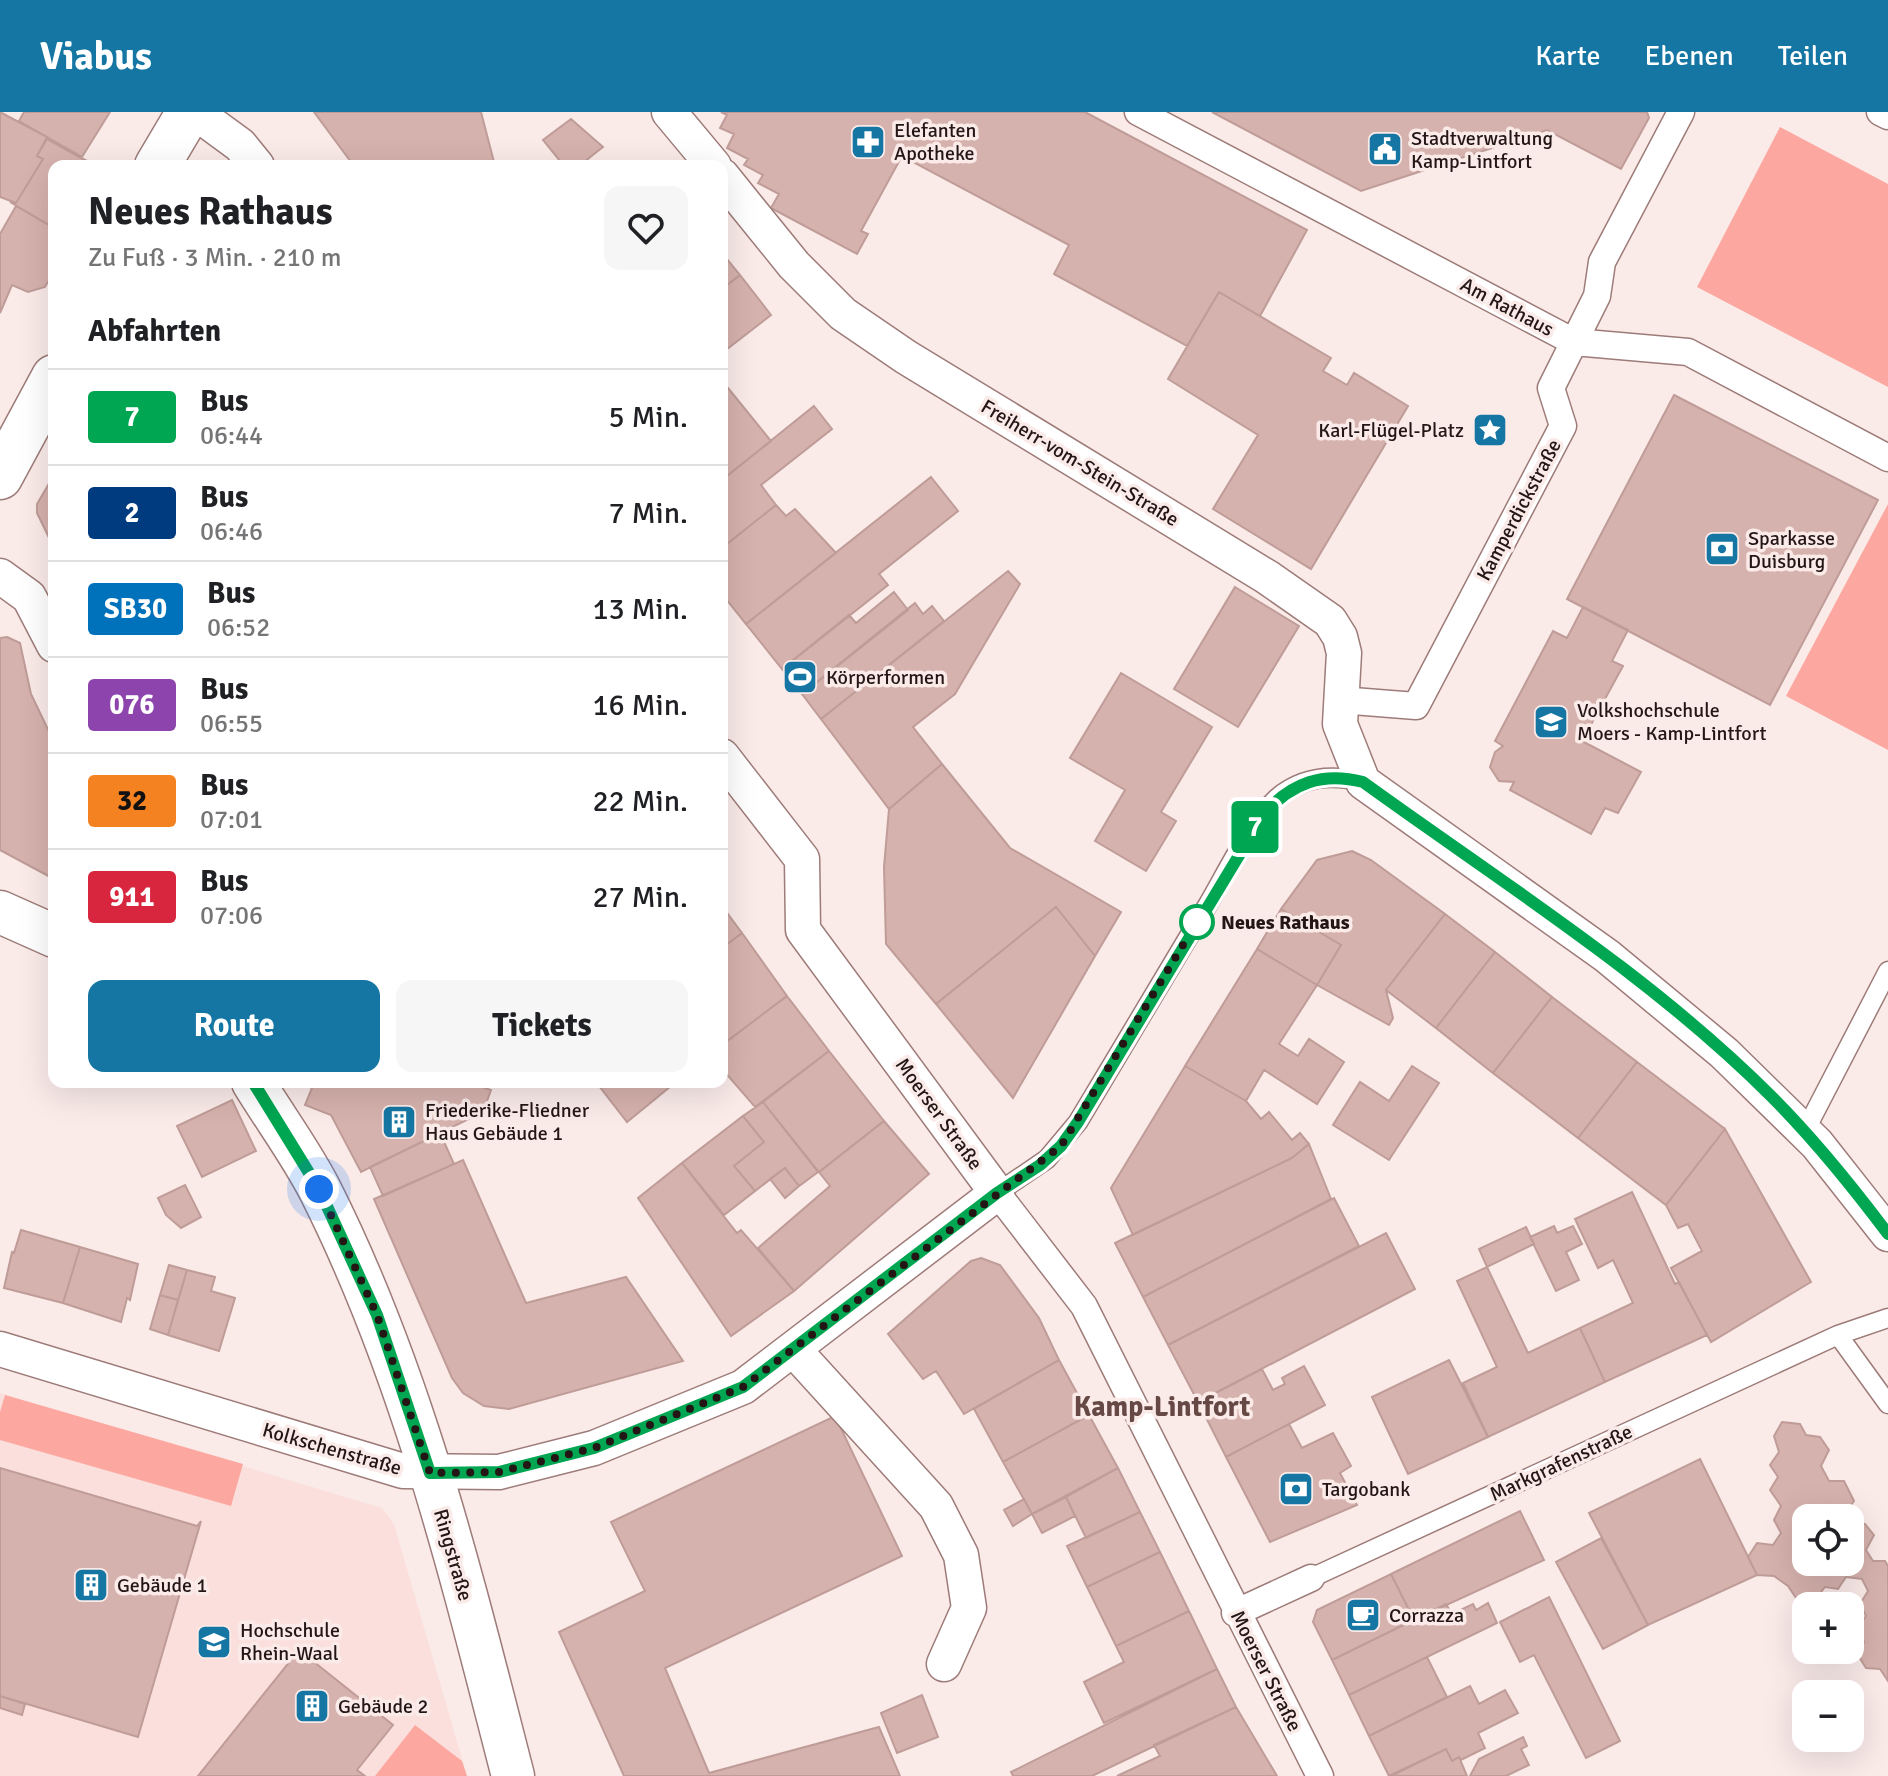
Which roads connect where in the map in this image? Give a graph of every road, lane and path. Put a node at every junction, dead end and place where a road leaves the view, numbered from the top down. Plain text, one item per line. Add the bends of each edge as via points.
1 (669, 112) edge
2 (1138, 112) edge
3 (1681, 112) edge
4 (1880, 112) edge
5 (204, 115) edge
6 (1888, 116) edge
7 (163, 160) edge
8 (191, 160) edge
9 (252, 160) edge
10 (709, 160) edge
11 (728, 183) edge
12 (1574, 342) junction
13 (48, 386) edge
14 (1888, 458) edge
15 (0, 477) edge
16 (0, 576) edge
17 (48, 633) edge
18 (1340, 700) junction
19 (728, 764) edge
20 (1363, 782) junction
21 (0, 912) edge
22 (48, 933) edge
23 (1888, 971) edge
24 (257, 1088) edge
25 (1805, 1131) junction
26 (997, 1193) junction
27 (1888, 1234) edge
28 (1888, 1318) edge
29 (1838, 1335) junction
30 (0, 1349) edge
31 (794, 1350) junction
32 (1888, 1404) edge
33 (430, 1473) junction
34 (1311, 1578) joint
35 (1235, 1613) junction
36 (944, 1664) dead end
37 (513, 1776) edge
38 (1320, 1776) edge

1 - 10 street
2 - 12 street, Am Rathaus
3 - 12 street, Kamperdickstraße via 1602,262 1597,296
4 - 6 street
5 - 7 main road
5 - 8 main road
5 - 9 street
11 - 18 street, Freiherr-vom-Stein-Straße via 794,265 843,314 1330,621 1344,653
12 - 14 street, Am Rathaus via 1688,352
12 - 18 street, Kamperdickstraße via 1551,388 1563,426 1416,706
13 - 15 main road
16 - 17 street via 29,597
18 - 20 street, Freiherr-vom-Stein-Straße via 1346,746
19 - 26 street, Moerser Straße via 802,859 803,930
20 - 25 street via 1607,956 1724,1053
20 - 26 lane via 1320,778 1277,798 1078,1122 1047,1159
21 - 22 street
23 - 25 lane
24 - 33 street, Ringstraße via 319,1189 377,1315
25 - 27 street
26 - 31 street, Kolkschenstraße
26 - 35 street, Moerser Straße via 1084,1306
28 - 29 lane, Markgrafenstraße
29 - 32 lane
29 - 34 lane, Markgrafenstraße
30 - 33 street, Kolkschenstraße via 376,1464
31 - 33 street, Kolkschenstraße via 743,1387 594,1448 499,1472
31 - 36 street via 936,1506 961,1555 969,1608
33 - 37 street, Ringstraße
34 - 35 street, Markgrafenstraße
35 - 38 street, Moerser Straße

